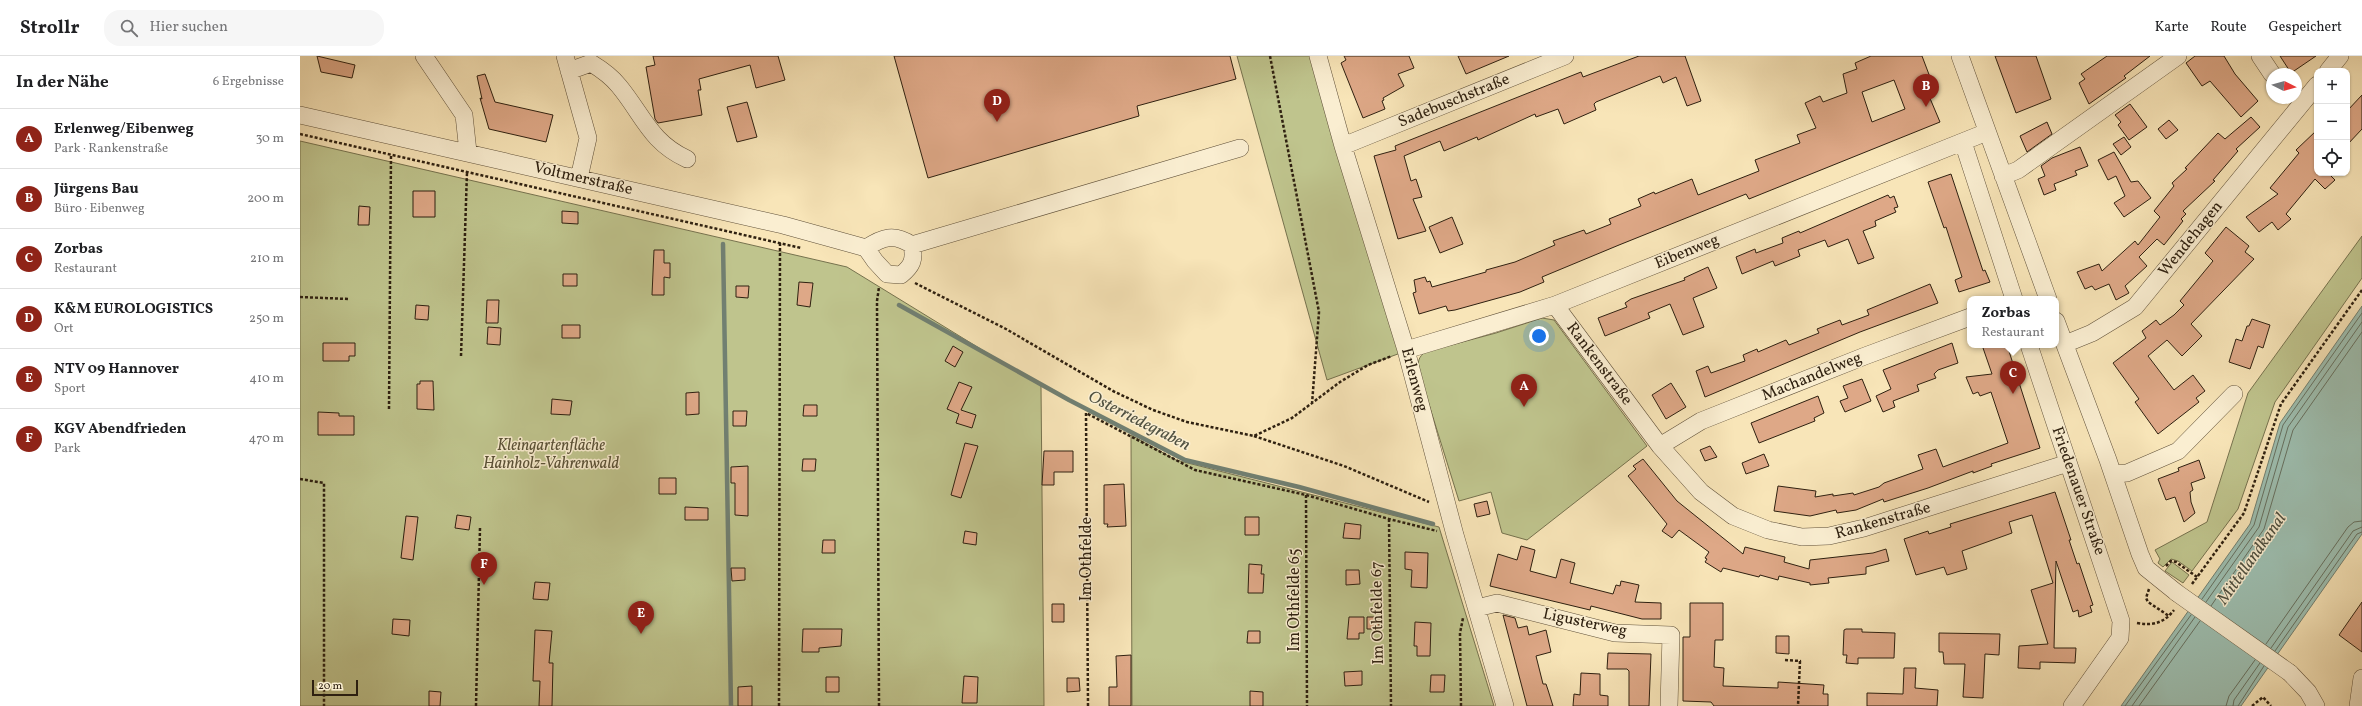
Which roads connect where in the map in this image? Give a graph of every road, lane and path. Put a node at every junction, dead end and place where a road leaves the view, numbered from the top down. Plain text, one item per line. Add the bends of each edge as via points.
1 (424, 56) edge
2 (1270, 56) edge
3 (1318, 56) edge
4 (1565, 56) edge
5 (1960, 56) edge
6 (2178, 56) edge
7 (2260, 56) edge
8 (2340, 56) edge
9 (567, 63) edge
10 (2268, 68) edge
11 (2330, 68) edge
12 (2314, 87) edge
13 (2302, 97) edge
14 (2293, 104) edge
15 (300, 115) edge
16 (1987, 132) junction
17 (300, 134) edge
18 (391, 135) junction
19 (1963, 142) junction
20 (1343, 146) junction
21 (1240, 148) dead end
22 (468, 152) junction
23 (391, 154) junction
24 (687, 159) dead end
25 (466, 172) junction
26 (2003, 176) junction
27 (579, 178) junction
28 (784, 225) junction
29 (780, 244) junction
30 (912, 245) junction
31 (802, 248) dead end
32 (866, 248) junction
33 (888, 274) junction
34 (909, 284) dead end
35 (2362, 290) edge
36 (2013, 296) edge
37 (2047, 296) edge
38 (300, 297) edge
39 (348, 299) dead end
40 (1555, 305) junction
41 (1967, 318) edge
42 (2059, 329) edge
43 (2065, 344) junction
44 (2030, 348) edge
45 (1406, 350) junction
46 (461, 356) dead end
47 (2234, 394) dead end
48 (1312, 404) junction
49 (389, 409) dead end
50 (1254, 436) junction
51 (1660, 446) junction
52 (2068, 464) junction
53 (2113, 474) junction
54 (300, 479) edge
55 (1306, 495) junction
56 (1446, 500) junction
57 (1389, 519) junction
58 (480, 528) dead end
59 (1455, 535) junction
60 (2181, 595) junction
61 (1477, 608) junction
62 (2121, 621) junction
63 (1786, 660) dead end
64 (2362, 678) edge
65 (324, 706) edge
66 (476, 706) edge
67 (779, 706) edge
68 (879, 706) edge
69 (1088, 706) edge
70 (1308, 706) edge
71 (1390, 706) edge
72 (1461, 706) edge
73 (1505, 706) edge
74 (1669, 706) edge
75 (1798, 706) edge
76 (2072, 706) edge
77 (2252, 706) edge
78 (2270, 706) edge
79 (2316, 706) edge
80 (2358, 706) edge

1 - 22 street via 464,115
2 - 48 path via 1319,312
3 - 20 street, Erlenweg
4 - 20 street, Sadebuschstraße
5 - 16 street
6 - 26 street via 2018,170
7 - 10 street
8 - 11 street
9 - 24 street via 591,63 606,73 619,86 657,139 670,151
9 - 27 street via 588,138
12 - 13 street, Wendehagen
14 - 43 street, Wendehagen via 2135,307 2092,333
15 - 18 street, Voltmerstraße
16 - 19 street
16 - 26 street
17 - 23 path
18 - 22 street, Voltmerstraße
18 - 23 path
19 - 36 street
19 - 40 street, Eibenweg
20 - 45 street, Erlenweg
21 - 30 street
22 - 27 street, Voltmerstraße
23 - 25 path
23 - 49 path
25 - 29 path
25 - 46 path
26 - 37 street
27 - 28 street, Voltmerstraße
28 - 29 path
28 - 32 street, Voltmerstraße
29 - 31 path
29 - 67 path
30 - 32 street via 901,238 882,238
30 - 33 street via 912,265 901,275
32 - 33 street via 874,261
33 - 68 path via 880,286 877,301
34 - 50 path via 914,282 1006,329 1113,391 1152,410 1187,422
35 - 60 path via 2282,404 2244,513
38 - 39 path
40 - 45 street, Eibenweg
40 - 51 street, Rankenstraße
41 - 51 street, Machandelweg via 1701,421
42 - 43 street
43 - 53 street
44 - 52 street, Friedenauer Straße
45 - 48 path via 1368,365 1340,382
45 - 56 street, Erlenweg
47 - 53 street via 2178,451 2127,472
48 - 50 path via 1292,418
50 - 56 path via 1344,466 1435,504
51 - 52 street, Rankenstraße via 1701,492 1733,516 1768,530 1802,537 1829,536 1864,528
52 - 62 street, Friedenauer Straße
53 - 60 street via 2122,506 2146,568
54 - 65 path via 324,483
55 - 57 path
55 - 69 path, Im Othfelde via 1195,470 1086,413
55 - 70 path, Im Othfelde 65
56 - 59 street, Erlenweg
57 - 59 path
57 - 71 path, Im Othfelde 67
58 - 66 path
59 - 61 street, Erlenweg
60 - 62 path via 2169,616 2152,626
60 - 79 street, bridge via 2290,673 2308,692
61 - 72 path via 1465,615 1462,621
61 - 73 street, Erlenweg
61 - 74 street, Ligusterweg via 1497,604 1615,633 1671,635
62 - 76 street, Friedenauer Straße via 2120,638
63 - 75 path via 1800,660
64 - 80 street
77 - 78 path via 2263,697

